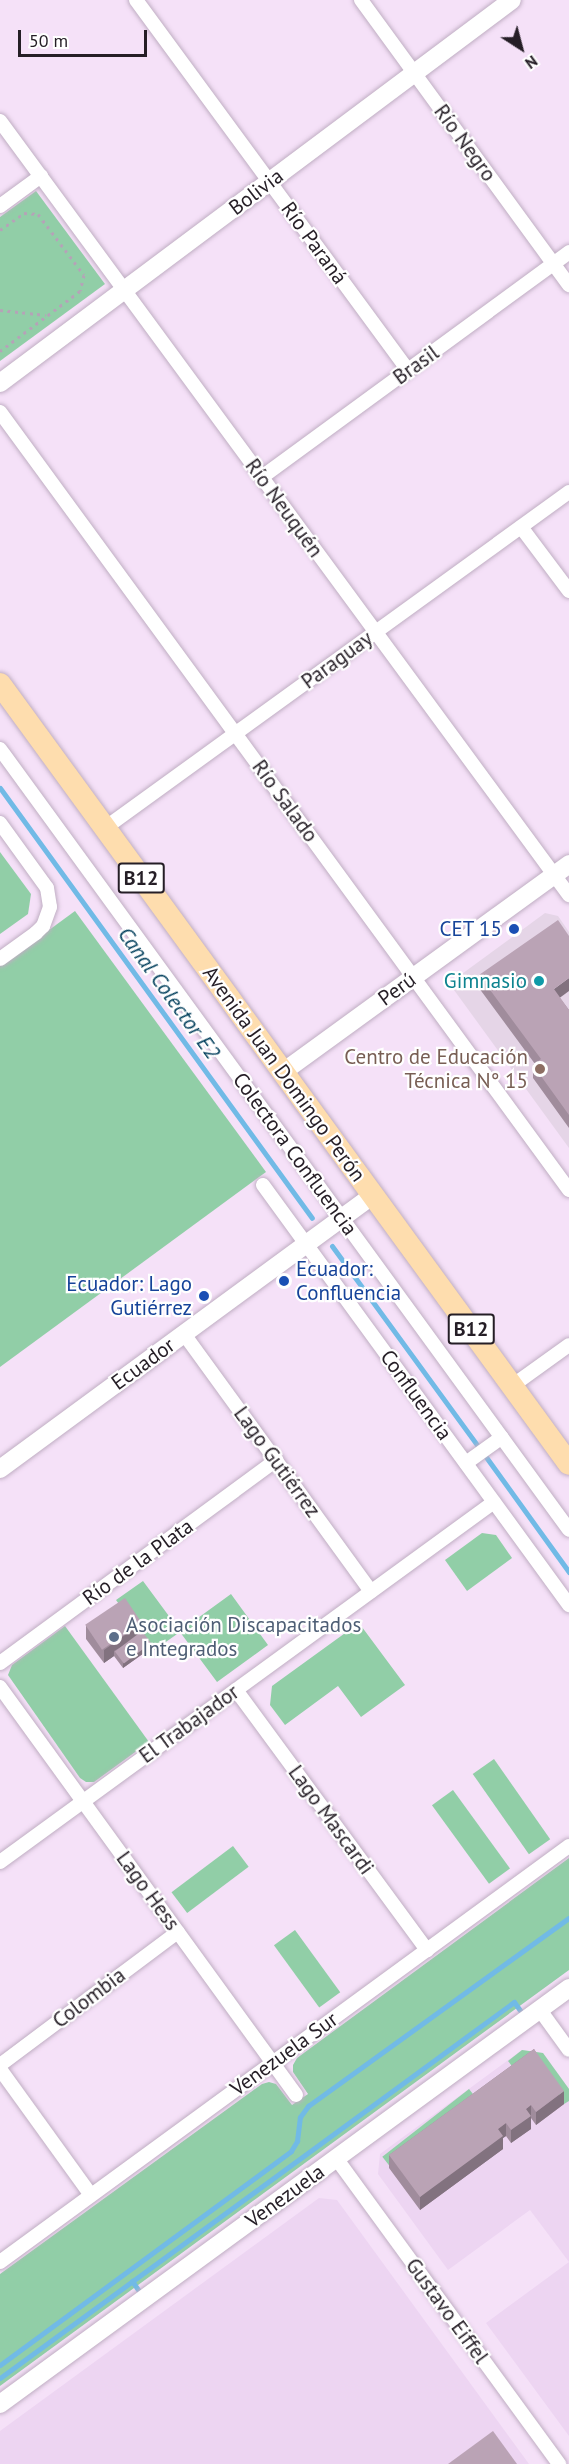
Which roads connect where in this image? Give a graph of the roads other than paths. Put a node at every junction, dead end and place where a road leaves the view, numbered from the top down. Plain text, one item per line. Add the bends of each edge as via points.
1 (136, 0) edge
2 (361, 0) edge
3 (512, 0) edge
4 (414, 73) junction
5 (0, 120) edge
6 (41, 176) junction
7 (269, 182) junction
8 (0, 206) edge
9 (569, 252) edge
10 (553, 264) junction
11 (569, 285) edge
12 (124, 290) junction
13 (408, 370) junction
14 (0, 383) edge
15 (0, 412) edge
16 (262, 477) junction
17 (569, 492) edge
18 (521, 527) junction
19 (569, 591) edge
20 (376, 632) junction
21 (0, 684) edge
22 (236, 734) junction
23 (0, 749) edge
24 (0, 823) edge
25 (105, 828) junction
26 (562, 869) edge
27 (569, 895) edge
28 (0, 959) edge
29 (413, 977) junction
30 (283, 1072) junction
31 (263, 1185) dead end
32 (569, 1190) edge
33 (373, 1195) junction
34 (342, 1218) junction
35 (306, 1244) junction
36 (184, 1334) junction
37 (569, 1345) edge
38 (512, 1386) junction
39 (502, 1437) junction
40 (276, 1461) junction
41 (466, 1463) junction
42 (569, 1464) edge
43 (0, 1469) edge
44 (494, 1502) junction
45 (569, 1530) edge
46 (371, 1591) junction
47 (569, 1605) edge
48 (0, 1663) edge
49 (0, 1688) edge
50 (236, 1690) junction
51 (83, 1801) junction
52 (569, 1846) edge
53 (0, 1862) edge
54 (178, 1932) junction
55 (427, 1950) junction
56 (569, 1988) edge
57 (540, 2010) junction
58 (569, 2050) edge
59 (273, 2062) junction
60 (0, 2067) edge
61 (296, 2095) dead end
62 (336, 2158) junction
63 (91, 2195) junction
64 (0, 2262) edge
65 (0, 2404) edge
66 (559, 2464) edge

1 - 7 street, Río Paraná
2 - 4 street, Río Negro
3 - 4 street, Bolivia
4 - 7 street, Bolivia
4 - 10 street, Río Negro
5 - 6 street, Río Neuquén
6 - 8 street
6 - 12 street, Río Neuquén
7 - 12 street, Bolivia
7 - 13 street, Río Paraná
9 - 10 street, Brasil
10 - 11 street, Río Negro
10 - 13 street, Brasil
12 - 14 street, Bolivia
12 - 16 street, Río Neuquén
13 - 16 street, Brasil
15 - 22 street, Río Salado
16 - 20 street, Río Neuquén
17 - 18 street, Paraguay
18 - 19 street
18 - 20 street, Paraguay
20 - 22 street, Paraguay
20 - 26 street, Río Neuquén
21 - 25 main road, Avenida Juan Domingo Perón / B12
22 - 25 street, Paraguay
22 - 29 street, Río Salado
23 - 34 street, Colectora Confluencia
24 - 28 street via 47,888 50,907 36,933
25 - 30 main road, Avenida Juan Domingo Perón / B12
26 - 27 street, Río Neuquén
26 - 29 street, Perú
29 - 30 street, Perú
29 - 32 street, Río Salado
30 - 33 main road, Avenida Juan Domingo Perón / B12
31 - 35 street, Confluencia
33 - 34 street, Ecuador
33 - 38 main road, Avenida Juan Domingo Perón / B12
34 - 35 street, Ecuador
34 - 39 street, Colectora Confluencia
35 - 36 street, Ecuador
35 - 41 street, Confluencia
36 - 40 street, Lago Gutiérrez
36 - 43 street, Ecuador
37 - 38 street
38 - 42 main road, Avenida Juan Domingo Perón / B12
39 - 41 street
39 - 45 street, Colectora Confluencia
40 - 46 street, Lago Gutiérrez
40 - 48 street, Río de la Plata
41 - 44 street, Confluencia
44 - 46 street, El Trabajador
44 - 47 street, Confluencia
46 - 50 street, El Trabajador
49 - 51 street, Lago Hess
50 - 51 street, El Trabajador
50 - 55 street, Lago Mascardi
51 - 53 street, El Trabajador
51 - 54 street, Lago Hess
52 - 55 street, Venezuela Sur
54 - 59 street, Lago Hess
54 - 60 street, Colombia
55 - 59 street, Venezuela Sur
56 - 57 street, Venezuela
57 - 58 street
57 - 62 street, Venezuela
59 - 61 street, Lago Hess
59 - 63 street, Venezuela Sur
60 - 63 street
62 - 65 street, Venezuela
62 - 66 street, Gustavo Eiffel
63 - 64 street, Venezuela Sur

